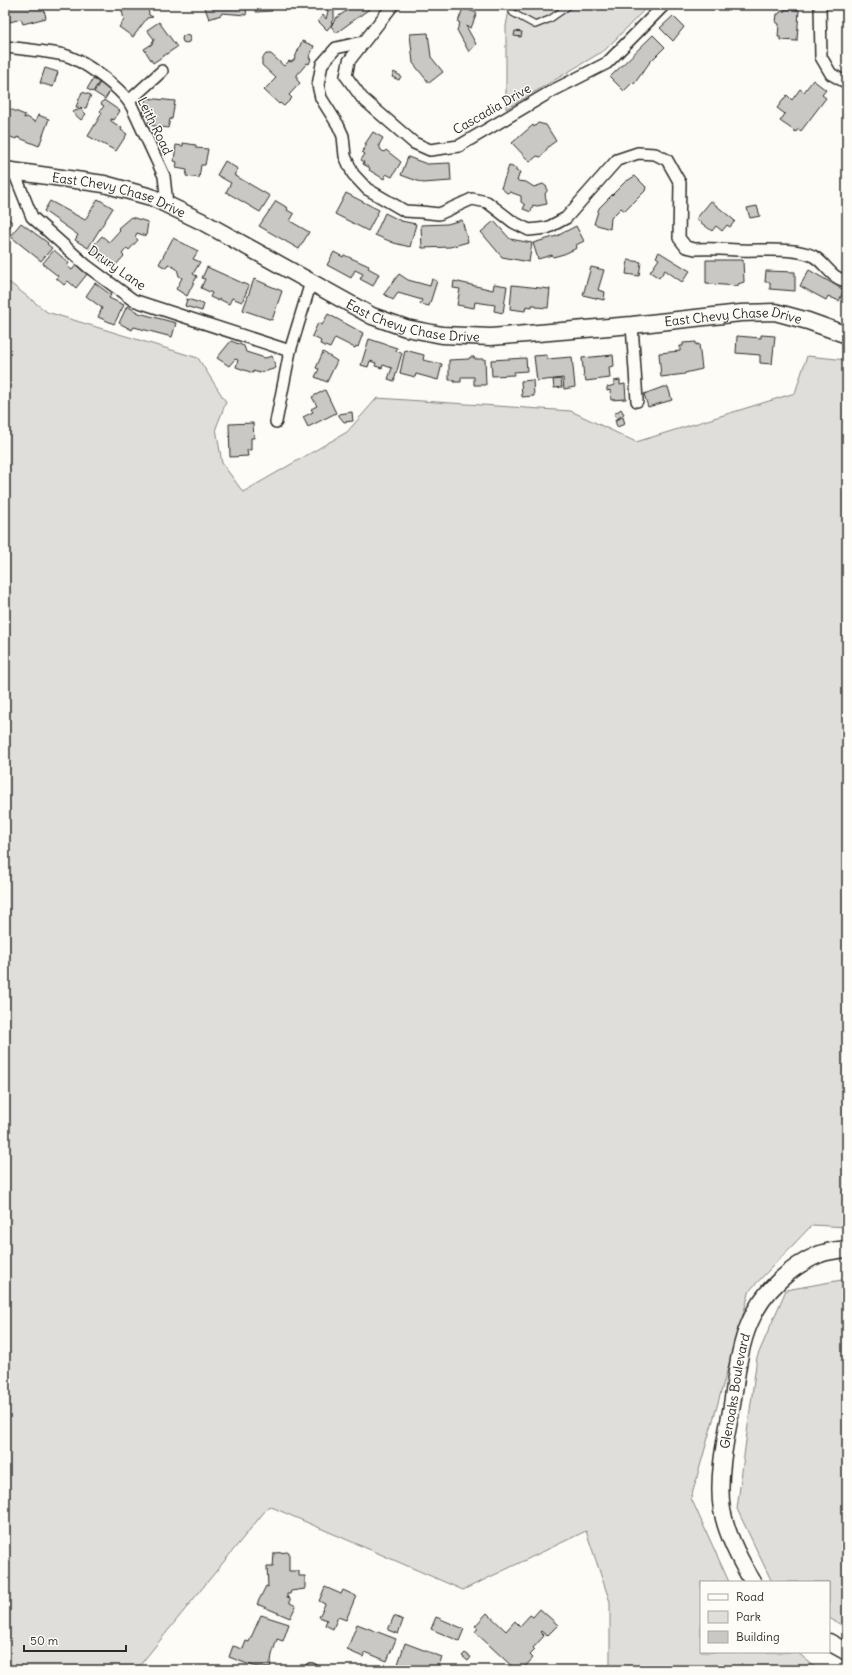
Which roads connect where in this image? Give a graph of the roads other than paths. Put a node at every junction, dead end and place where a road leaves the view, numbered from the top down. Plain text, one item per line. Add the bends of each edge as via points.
1 (393, 5) edge
2 (508, 5) edge
3 (570, 5) edge
4 (664, 5) edge
5 (820, 5) edge
6 (363, 42) junction
7 (5, 47) edge
8 (162, 71) dead end
9 (847, 83) edge
10 (129, 101) junction
11 (10, 171) edge
12 (167, 204) junction
13 (847, 281) edge
14 (311, 282) junction
15 (632, 325) junction
16 (847, 334) edge
17 (290, 351) junction
18 (636, 402) dead end
19 (276, 422) dead end
20 (847, 1249) edge
21 (752, 1581) edge
22 (830, 1643) edge
23 (847, 1652) edge

1 - 6 street, Cascadia Drive
2 - 3 lane via 513,13 535,25 550,19
4 - 6 street, Cascadia Drive via 607,63 552,91 460,146 430,150 414,143 362,98 346,76 349,61
5 - 9 street via 820,57 831,74
6 - 13 street via 336,48 322,64 318,85 321,98 343,136 345,156 354,174 367,190 405,211 439,214 472,199 487,202 513,222 529,230 547,228 566,218 617,160 638,152 655,154 667,160 680,183 680,238 686,247 791,251 812,256 829,272
7 - 10 street, Leith Road via 65,56 107,79
8 - 10 street
10 - 12 street, Leith Road via 164,176
11 - 12 main road, East Chevy Chase Drive via 104,184
11 - 17 street, Drury Lane via 32,217 87,266 133,300
12 - 14 main road, East Chevy Chase Drive
14 - 15 main road, East Chevy Chase Drive via 372,316 406,328 442,335 490,337
14 - 17 street
15 - 16 main road, East Chevy Chase Drive via 741,313 775,312
15 - 18 street
17 - 19 street
20 - 21 main road, Glenoaks Boulevard via 821,1253 780,1278 764,1297 750,1321 724,1447 722,1509 729,1537
22 - 23 main road

